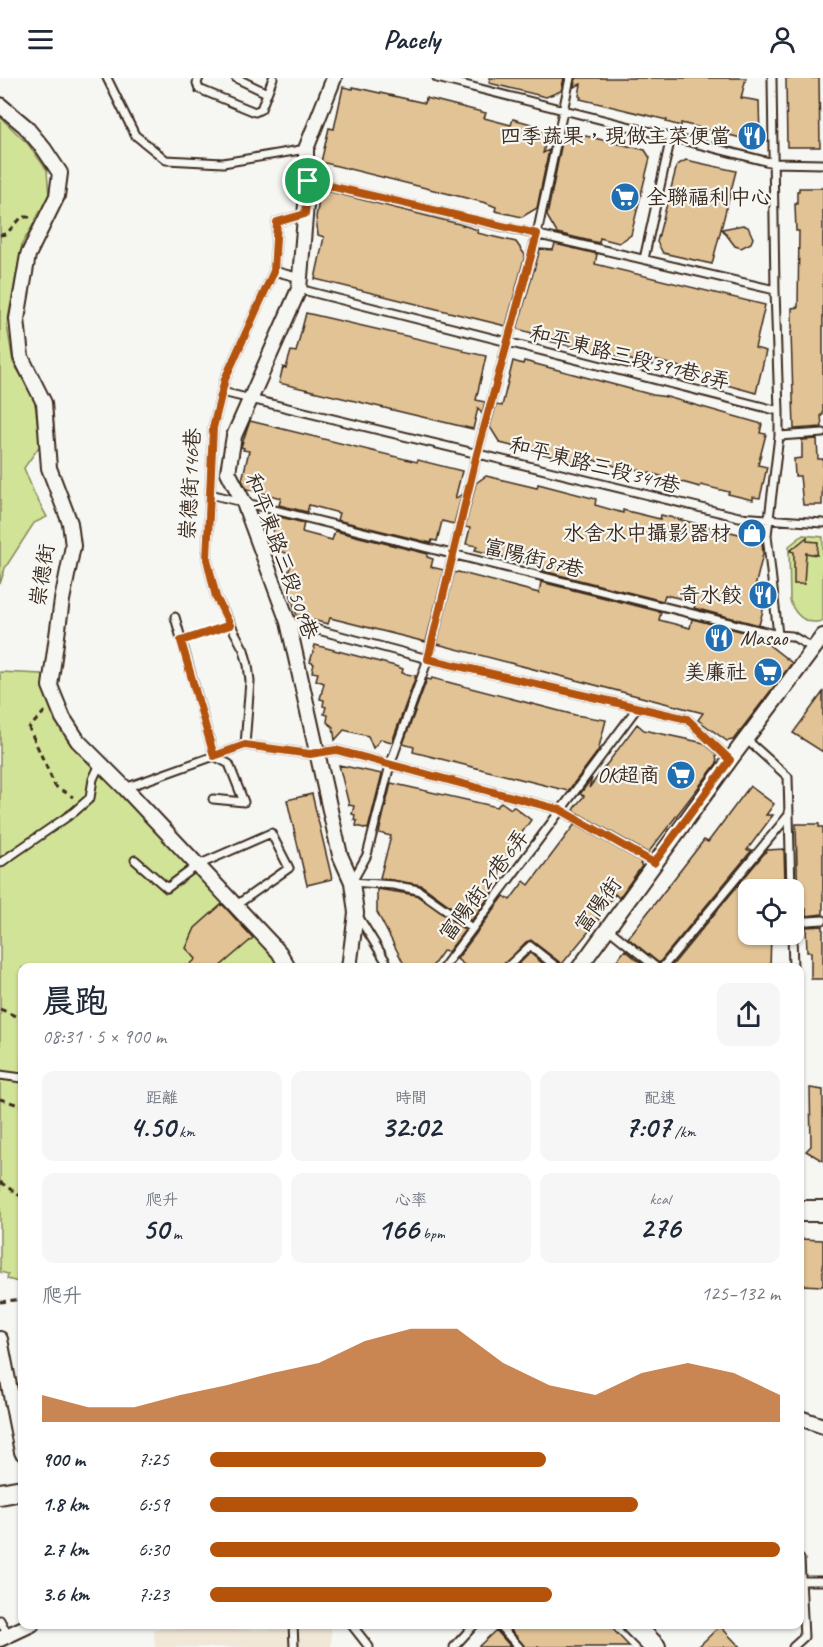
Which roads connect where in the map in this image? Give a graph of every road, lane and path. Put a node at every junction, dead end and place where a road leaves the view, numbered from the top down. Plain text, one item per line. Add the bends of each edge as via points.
1 (107, 78) edge
2 (199, 78) edge
3 (236, 78) edge
4 (273, 78) edge
5 (334, 78) edge
6 (437, 78) edge
7 (570, 78) edge
8 (772, 78) edge
9 (267, 93) junction
10 (0, 105) edge
11 (562, 110) junction
12 (671, 137) junction
13 (306, 149) junction
14 (773, 164) junction
15 (823, 164) edge
16 (308, 181) junction
17 (305, 214) junction
18 (44, 223) junction
19 (537, 234) junction
20 (0, 235) edge
21 (644, 259) junction
22 (274, 271) junction
23 (300, 284) junction
24 (775, 290) junction
25 (507, 343) junction
26 (222, 392) junction
27 (250, 398) junction
28 (779, 411) junction
29 (823, 433) edge
30 (779, 436) junction
31 (477, 454) junction
32 (210, 494) junction
33 (244, 502) junction
34 (769, 520) junction
35 (823, 523) edge
36 (452, 555) junction
37 (175, 617) dead end
38 (288, 622) junction
39 (230, 625) junction
40 (778, 635) junction
41 (823, 636) edge
42 (181, 641) junction
43 (813, 648) junction
44 (428, 659) junction
45 (54, 701) junction
46 (637, 708) junction
47 (746, 739) junction
48 (245, 745) junction
49 (317, 753) junction
50 (214, 756) junction
51 (730, 760) junction
52 (100, 764) junction
53 (390, 765) junction
54 (125, 788) junction
55 (213, 799) dead end
56 (83, 804) junction
57 (561, 810) junction
58 (788, 816) junction
59 (135, 860) dead end
60 (0, 863) edge
61 (654, 863) junction
62 (198, 865) junction
63 (791, 879) edge
64 (352, 882) junction
65 (235, 906) junction
66 (356, 913) junction
67 (823, 920) edge
68 (804, 921) edge
69 (607, 927) junction
70 (472, 928) junction
71 (792, 945) edge
72 (285, 963) edge
73 (350, 963) edge
74 (387, 963) edge
75 (447, 963) edge
76 (511, 963) edge
77 (552, 963) edge
78 (582, 963) edge
79 (651, 963) edge
80 (666, 963) edge
81 (793, 963) edge
82 (0, 1009) edge
83 (18, 1017) edge
84 (0, 1075) edge
85 (18, 1077) edge
86 (0, 1099) edge
87 (18, 1105) edge
88 (0, 1182) edge
89 (18, 1194) edge
90 (804, 1211) edge
91 (823, 1211) edge
92 (18, 1300) edge
93 (0, 1302) edge
94 (0, 1339) edge
95 (804, 1419) edge
96 (18, 1425) edge
97 (823, 1426) edge
98 (18, 1491) edge
99 (0, 1494) edge
100 (804, 1581) edge
101 (823, 1581) edge
102 (0, 1620) edge
103 (21, 1629) edge
104 (293, 1629) edge
105 (355, 1629) edge
106 (470, 1629) edge
107 (503, 1629) edge
108 (639, 1629) edge
109 (804, 1629) edge
110 (4, 1637) edge
111 (294, 1647) edge
112 (369, 1647) edge
113 (454, 1647) edge
114 (519, 1647) edge
115 (655, 1647) edge
116 (793, 1647) edge

1 - 13 lane via 135,135 166,160 224,162
2 - 9 lane via 199,89 255,112 261,109
3 - 9 lane
4 - 9 lane
5 - 13 street, 和平東路三段509巷
6 - 11 lane
7 - 11 lane
8 - 14 lane
10 - 18 street, 崇德街 via 25,126 60,173 57,196
11 - 12 lane
11 - 19 lane
12 - 14 lane
12 - 21 lane
13 - 16 street, 和平東路三段509巷
14 - 15 lane
14 - 24 lane
16 - 17 street, 和平東路三段509巷
16 - 19 lane
17 - 22 lane, 崇德街146巷 via 277,222
17 - 23 street, 和平東路三段509巷
18 - 20 path via 30,216 22,217 6,234
18 - 45 street, 崇德街 via 28,255 17,320 21,357 44,403 49,468 70,523 73,546 51,670
19 - 21 lane
19 - 25 lane
21 - 24 lane
22 - 23 lane, 和平東路三段391巷8弄
22 - 26 lane, 崇德街146巷
23 - 25 lane, 和平東路三段391巷8弄
23 - 27 street, 和平東路三段509巷
24 - 28 lane
25 - 28 lane, 和平東路三段391巷8弄
25 - 31 lane
26 - 27 lane, 和平東路三段341巷
26 - 32 lane, 崇德街146巷 via 213,428
27 - 31 lane, 和平東路三段341巷
27 - 33 street, 和平東路三段509巷 via 234,436 228,472
28 - 30 lane
29 - 30 lane
30 - 34 lane
31 - 34 lane, 和平東路三段341巷 via 739,517
31 - 36 lane
32 - 33 lane, 富陽街87巷
32 - 39 lane, 崇德街146巷 via 207,559 216,597
33 - 36 lane, 富陽街87巷
33 - 38 street, 和平東路三段509巷
34 - 35 lane, 和平東路三段341巷
34 - 40 lane via 767,535
36 - 40 lane, 富陽街87巷
36 - 44 lane
37 - 42 lane
38 - 44 lane
38 - 49 street, 和平東路三段509巷
39 - 42 path
39 - 48 lane, 崇德街146巷 via 244,650 249,673
40 - 43 lane, 富陽街87巷 via 792,636
41 - 43 street, 富陽街
42 - 50 lane
43 - 47 street, 富陽街
44 - 46 lane
44 - 53 lane
45 - 52 street, 崇德街 via 78,741
45 - 56 path via 29,728 55,786
46 - 51 lane via 687,719
46 - 57 lane, 富陽街21巷6弄
47 - 51 street, 富陽街
47 - 58 lane via 788,777
48 - 49 lane
48 - 50 lane
49 - 53 lane via 336,750
49 - 64 street, 和平東路三段509巷 via 340,855
50 - 54 lane
50 - 55 lane via 229,764 244,802
51 - 61 street, 富陽街
52 - 54 street, 崇德街
52 - 56 lane via 90,798
53 - 57 lane
53 - 64 lane via 367,855
54 - 62 street, 崇德街
56 - 60 lane
57 - 61 lane
57 - 70 lane, 富陽街21巷6弄
58 - 63 lane
58 - 80 lane
59 - 62 lane via 167,888
61 - 69 street, 富陽街
62 - 65 street, 崇德街
62 - 65 lane via 271,833 289,868
64 - 66 street
64 - 70 lane via 418,891
65 - 72 street, 崇德街
66 - 73 street
66 - 74 lane
67 - 68 lane
69 - 78 street, 富陽街
69 - 79 lane
70 - 75 lane, 富陽街21巷6弄
71 - 81 lane
76 - 77 lane via 530,946
82 - 83 path
84 - 85 lane
86 - 87 path
88 - 89 path
90 - 91 street
92 - 93 path
94 - 96 street
95 - 97 street
98 - 99 street
100 - 101 lane
102 - 110 lane
103 - 110 street
104 - 111 lane
105 - 112 lane
106 - 113 lane
107 - 114 lane
108 - 115 street
109 - 116 lane via 804,1637

